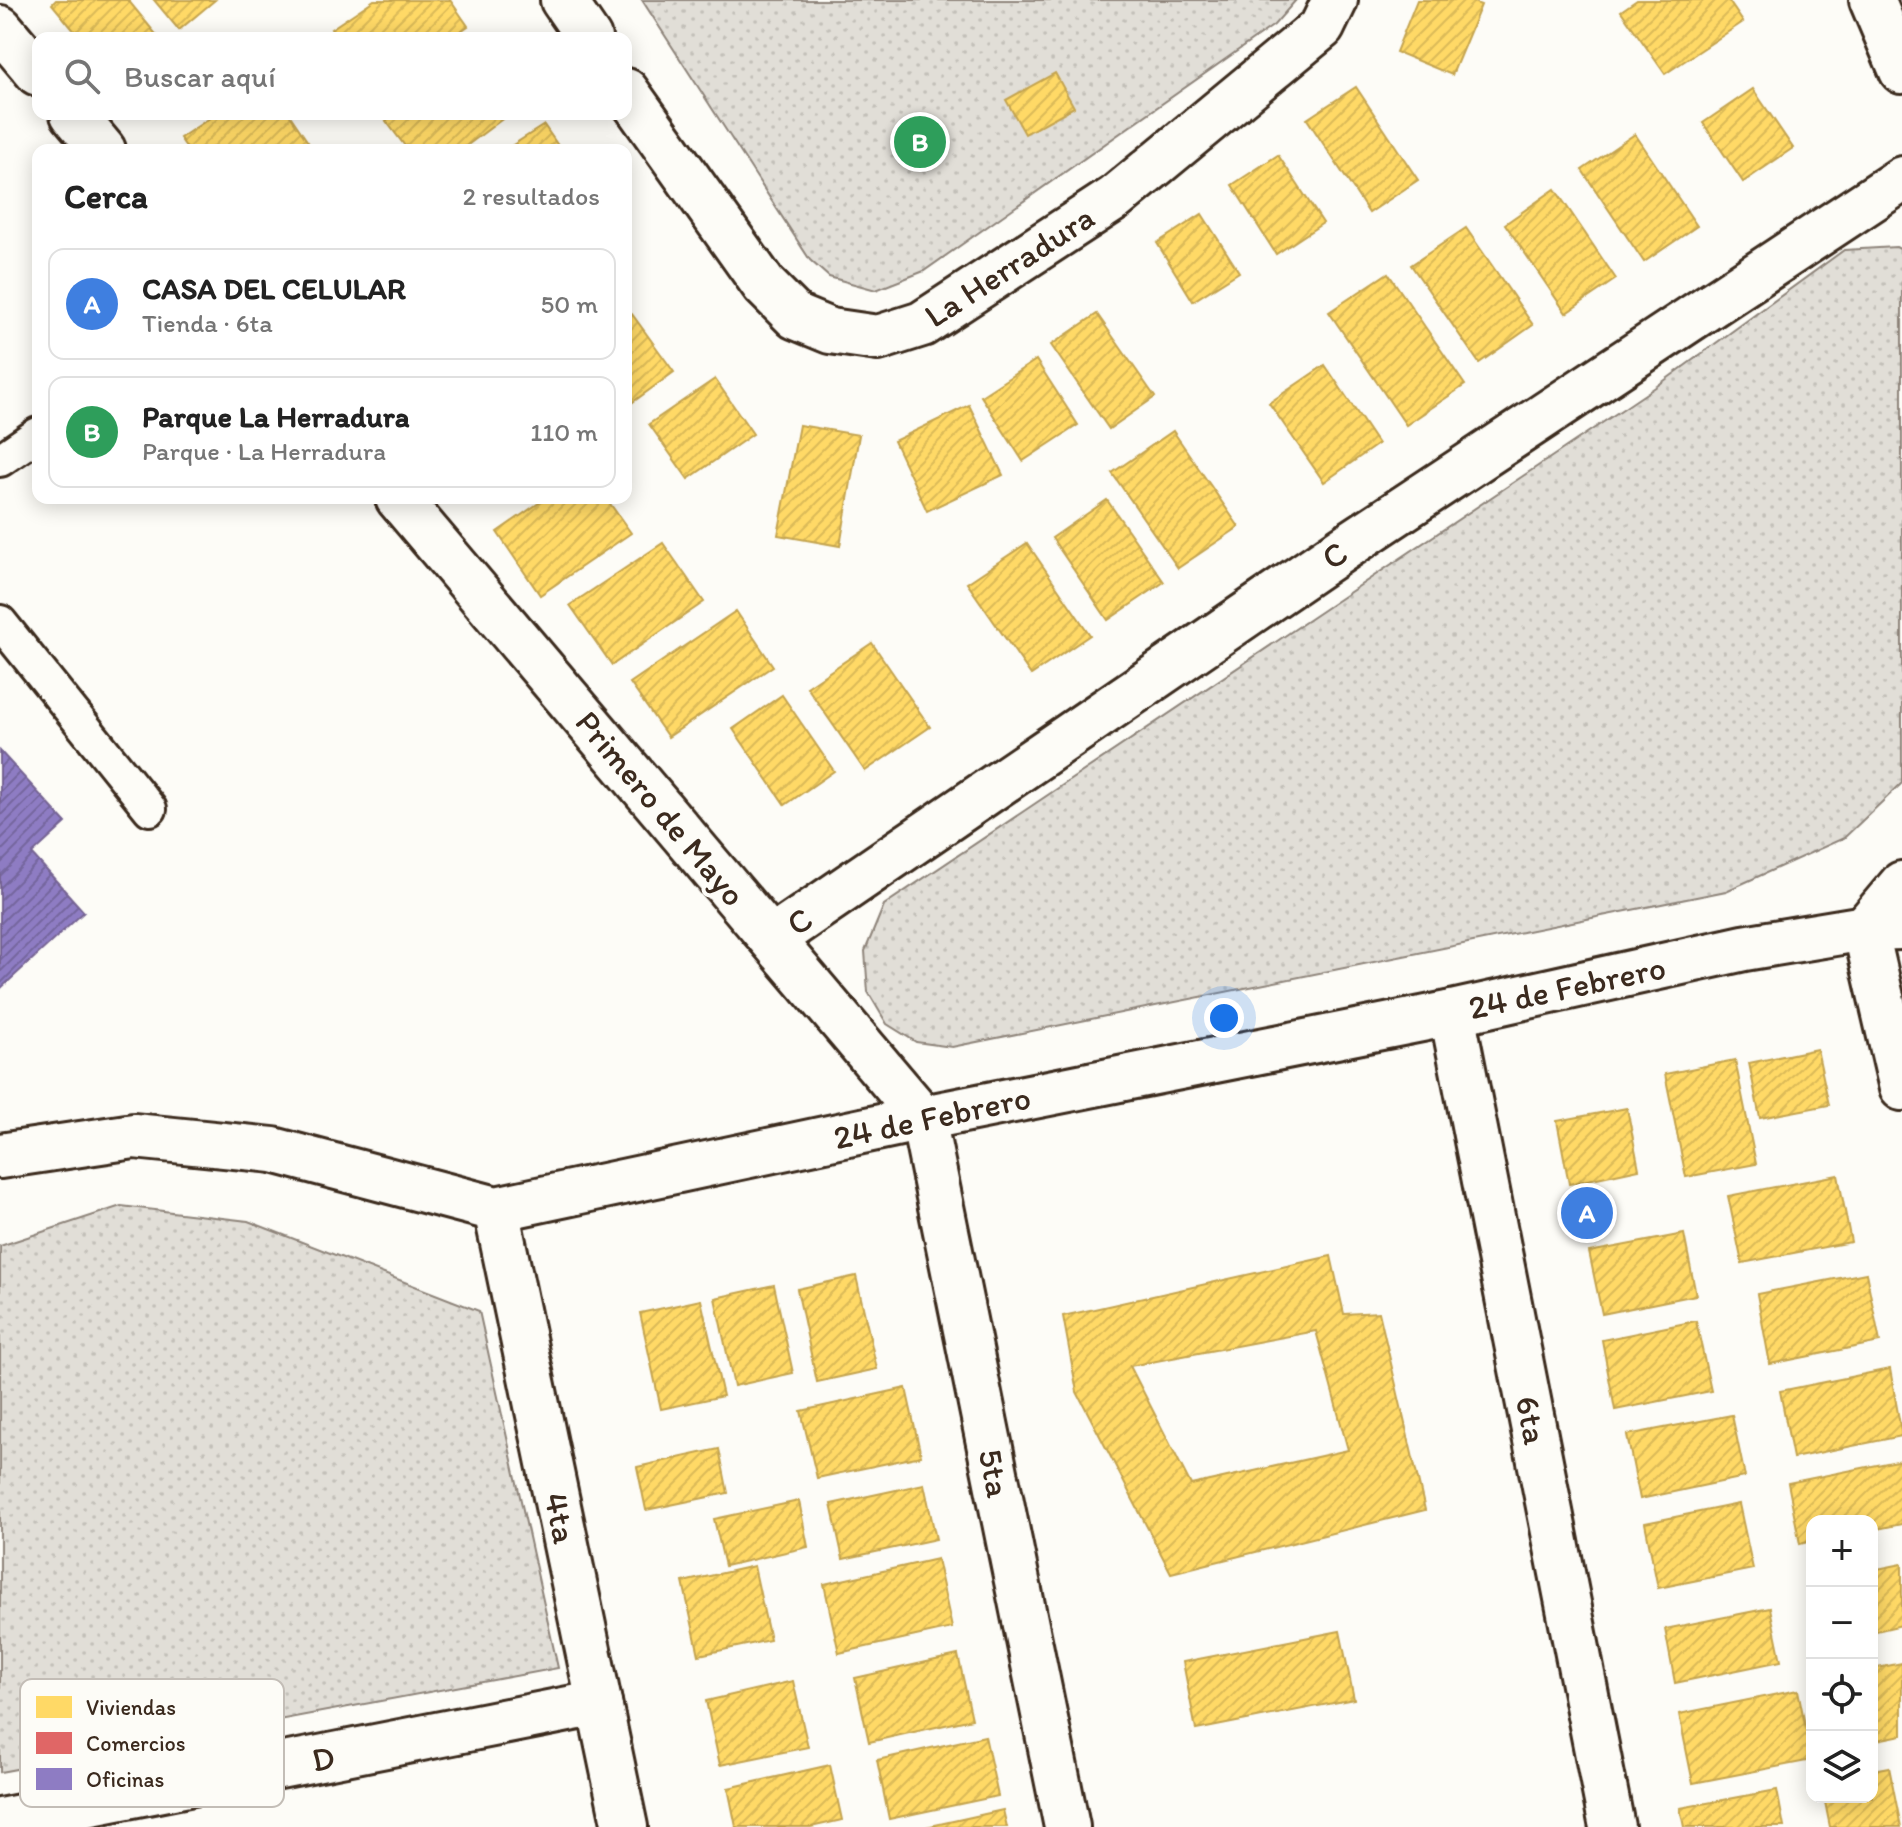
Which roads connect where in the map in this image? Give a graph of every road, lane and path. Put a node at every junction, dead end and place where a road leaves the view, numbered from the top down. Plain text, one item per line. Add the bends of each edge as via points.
1 (563, 0) edge
2 (1335, 0) edge
3 (1872, 0) edge
4 (0, 28) edge
5 (585, 32) edge
6 (32, 66) edge
7 (1902, 71) edge
8 (632, 99) edge
9 (78, 120) edge
10 (98, 144) edge
11 (1902, 179) edge
12 (32, 438) edge
13 (0, 460) edge
14 (403, 504) edge
15 (0, 622) edge
16 (150, 809) dead end
17 (1902, 884) edge
18 (1883, 927) edge
19 (772, 939) junction
20 (1452, 1013) junction
21 (1902, 1088) edge
22 (923, 1118) junction
23 (0, 1156) edge
24 (496, 1209) junction
25 (599, 1703) junction
26 (284, 1765) edge
27 (71, 1807) edge
28 (0, 1821) edge
29 (625, 1827) edge
30 (1067, 1827) edge
31 (1612, 1827) edge

1 - 5 street
2 - 8 street, La Herradura via 1322,27 1115,198 922,324 878,338 830,331 796,317 764,285
3 - 7 street
4 - 6 street
9 - 10 street
11 - 19 street, C via 1331,557
12 - 13 lane
14 - 19 street, Primero de Mayo
15 - 16 lane
17 - 18 street
18 - 20 street, 24 de Febrero via 1744,948
18 - 21 street
19 - 22 street, Primero de Mayo
20 - 22 street, 24 de Febrero
20 - 31 street, 6ta
22 - 24 street, 24 de Febrero
22 - 30 street, 5ta
23 - 24 street, 24 de Febrero via 134,1136 273,1150
24 - 25 street, 4ta
25 - 26 street, D
25 - 29 street, 4ta
27 - 28 street, D

